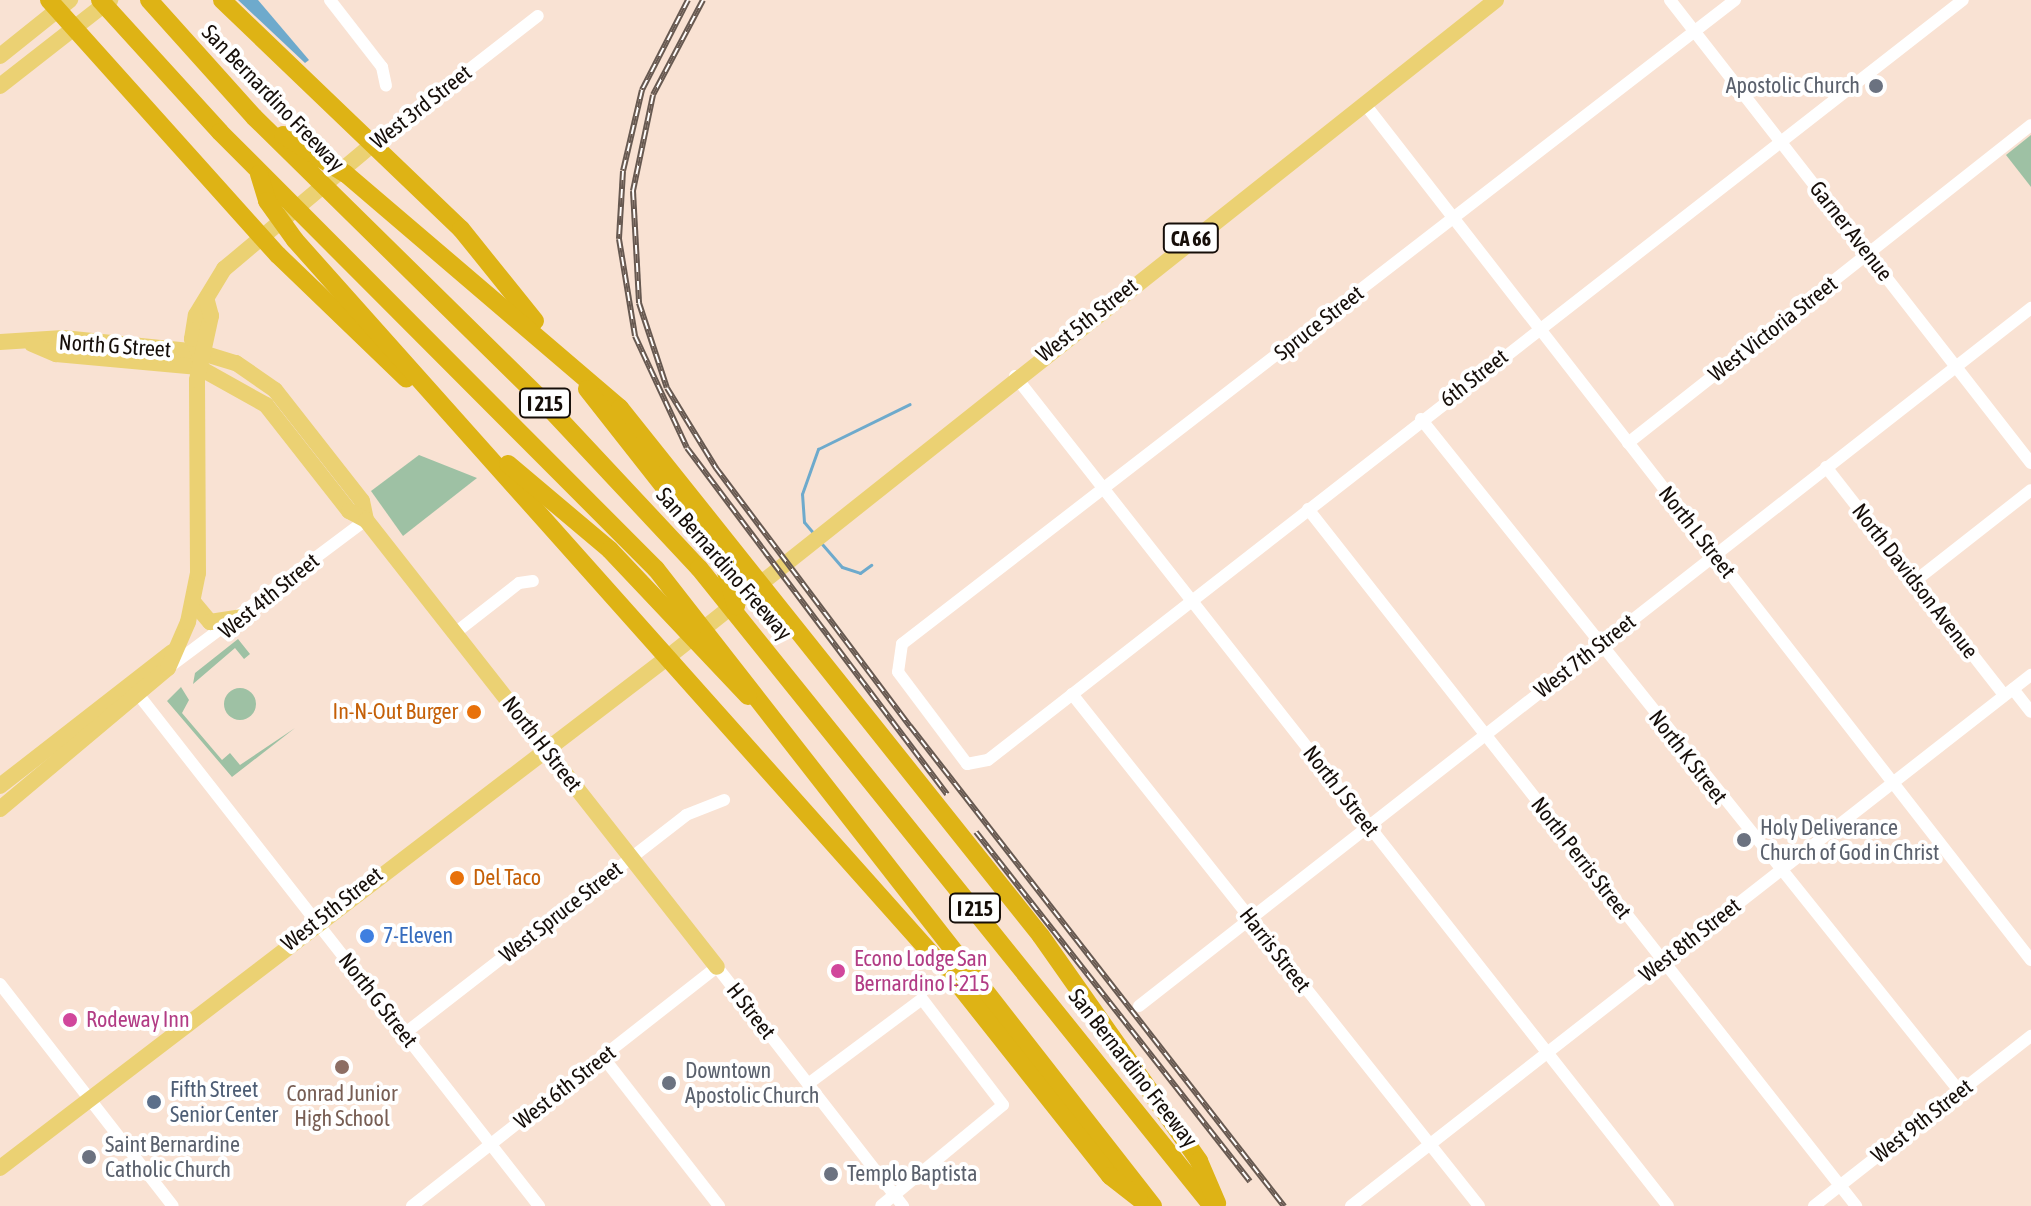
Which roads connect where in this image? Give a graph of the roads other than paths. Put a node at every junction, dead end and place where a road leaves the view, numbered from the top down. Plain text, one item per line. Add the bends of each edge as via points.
1 (100, 0) edge
2 (110, 0) edge
3 (149, 0) edge
4 (222, 0) edge
5 (330, 0) edge
6 (1496, 0) edge
7 (1670, 0) edge
8 (1735, 0) edge
9 (1963, 0) edge
10 (58, 3) edge
11 (538, 16) dead end
12 (73, 29) junction
13 (1695, 32) junction
14 (2, 49) edge
15 (0, 86) edge
16 (386, 86) dead end
17 (1364, 103) junction
18 (254, 117) junction
19 (2031, 125) edge
20 (1781, 142) junction
21 (372, 145) junction
22 (271, 194) junction
23 (1454, 218) junction
24 (258, 234) junction
25 (1868, 254) junction
26 (2031, 308) edge
27 (1538, 327) junction
28 (0, 342) edge
29 (198, 359) junction
30 (1956, 366) junction
31 (1015, 376) junction
32 (1421, 419) junction
33 (1628, 443) junction
34 (2031, 463) edge
35 (1826, 467) junction
36 (1106, 490) junction
37 (2031, 490) edge
38 (1308, 509) junction
39 (366, 520) junction
40 (1714, 555) junction
41 (533, 581) dead end
42 (1915, 581) junction
43 (762, 582) junction
44 (1192, 600) junction
45 (194, 603) junction
46 (737, 612) junction
47 (243, 617) junction
48 (455, 633) junction
49 (1599, 645) junction
50 (675, 652) junction
51 (170, 660) junction
52 (2031, 675) edge
53 (133, 688) junction
54 (2009, 692) junction
55 (1072, 694) junction
56 (2031, 712) edge
57 (1485, 735) junction
58 (543, 746) junction
59 (988, 760) joint
60 (1892, 782) junction
61 (0, 786) edge
62 (724, 800) dead end
63 (0, 809) edge
64 (857, 818) junction
65 (1368, 826) junction
66 (631, 858) junction
67 (1779, 871) junction
68 (1250, 919) junction
69 (316, 921) junction
70 (2031, 960) edge
71 (1663, 961) junction
72 (717, 967) junction
73 (0, 984) edge
74 (1139, 1006) dead end
75 (404, 1034) junction
76 (2031, 1036) edge
77 (1547, 1052) junction
78 (603, 1057) junction
79 (808, 1084) junction
80 (1960, 1092) junction
81 (89, 1099) junction
82 (1430, 1144) junction
83 (491, 1145) junction
84 (0, 1168) edge
85 (1840, 1186) junction
86 (895, 1195) junction
87 (173, 1206) edge
88 (412, 1206) edge
89 (539, 1206) edge
90 (719, 1206) edge
91 (881, 1206) edge
92 (903, 1206) edge
93 (1150, 1206) edge
94 (1212, 1206) edge
95 (1218, 1206) edge
96 (1351, 1206) edge
97 (1479, 1206) edge
98 (1668, 1206) edge
99 (1814, 1206) edge
100 (1856, 1206) edge

1 - 22 highway, I 215 via 259,171
2 - 12 main road
3 - 18 highway, San Bernardino Freeway / I 215
4 - 21 highway
5 - 16 street via 382,67
6 - 17 main road, West 5th Street / CA 66
7 - 13 street, Garner Avenue
8 - 13 street, Spruce Street
9 - 20 street, 6th Street
10 - 12 highway
10 - 14 main road
11 - 21 street, West 3rd Street
12 - 15 main road
12 - 24 highway
13 - 20 street, Garner Avenue
13 - 23 street, Spruce Street
17 - 23 street, North L Street
17 - 31 main road, West 5th Street / CA 66
18 - 43 highway via 377,200 620,408
18 - 46 highway, San Bernardino Freeway / I 215 via 537,395
19 - 25 street, West Victoria Street
20 - 25 street, Garner Avenue
20 - 27 street, 6th Street
21 - 24 main road, West 3rd Street
21 - 46 highway via 461,229 511,288 723,562
22 - 50 highway
22 - 64 highway, I 215 via 316,226 656,569
23 - 27 street, North L Street
23 - 36 street, Spruce Street
24 - 29 main road, West 3rd Street via 224,269 207,301 207,341
24 - 64 highway via 389,365 634,574
25 - 30 street, Garner Avenue
25 - 33 street, West Victoria Street
26 - 30 street, West 7th Street
27 - 32 street, 6th Street
27 - 33 street, North L Street
28 - 29 main road, North G Street via 32,344 56,354
29 - 39 main road, North H Street via 257,397 349,511
29 - 45 main road, West 3rd Street
30 - 34 street, Garner Avenue
30 - 35 street, West 7th Street
31 - 36 street, North J Street
31 - 43 main road, West 5th Street / CA 66
32 - 38 street, 6th Street
32 - 49 street, North K Street
33 - 40 street, North L Street
35 - 40 street, West 7th Street
35 - 42 street, North Davidson Avenue
36 - 44 street, North J Street
36 - 59 street, Spruce Street via 902,644 898,672 967,764
37 - 42 street
38 - 44 street, 6th Street
38 - 57 street, North Perris Street
39 - 47 street, West 4th Street
39 - 48 main road, North H Street
40 - 49 street, West 7th Street
40 - 60 street, North L Street
41 - 48 street via 519,583
42 - 54 street, North Davidson Avenue
43 - 50 main road, West 5th Street / CA 66
43 - 95 highway via 1041,936 1199,1161
44 - 55 street, 6th Street
44 - 65 street, North J Street
45 - 47 main road via 210,622
45 - 51 main road, West 3rd Street
46 - 94 highway, San Bernardino Freeway / I 215
47 - 51 street, West 4th Street
48 - 58 main road, North H Street
49 - 57 street, West 7th Street
49 - 67 street, North K Street
50 - 58 main road, West 5th Street
50 - 93 highway via 954,979 1110,1176
51 - 53 main road
52 - 54 street, West 8th Street
53 - 61 main road
53 - 63 main road
53 - 69 street, North G Street
54 - 56 street, North Davidson Avenue
54 - 60 street, West 8th Street
55 - 59 street, 6th Street
55 - 68 street, Harris Street
57 - 65 street, West 7th Street
57 - 71 street, North Perris Street
58 - 66 main road, North H Street
58 - 69 main road, West 5th Street
60 - 67 street, West 8th Street
60 - 70 street, North L Street
62 - 66 street, West Spruce Street via 686,815
64 - 93 highway, I 215
65 - 68 street, West 7th Street
65 - 77 street, North J Street
66 - 72 main road, North H Street
66 - 75 street, West Spruce Street
67 - 71 street, West 8th Street
67 - 80 street, North K Street
68 - 74 street, West 7th Street
68 - 82 street, Harris Street
69 - 75 street, North G Street
69 - 81 main road, West 5th Street
71 - 77 street, West 8th Street
71 - 85 street, North Perris Street
72 - 78 street, West 6th Street
72 - 79 street, H Street
73 - 81 street
75 - 83 street, North G Street
76 - 80 street, West 9th Street
77 - 82 street, West 8th Street
77 - 98 street, North J Street
78 - 83 street, West 6th Street
78 - 90 street
79 - 86 street, H Street
79 - 86 street via 922,999 1003,1105
80 - 85 street, West 9th Street
81 - 84 main road, West 5th Street
81 - 87 street
82 - 96 street, West 8th Street
82 - 97 street, Harris Street
83 - 88 street, West 6th Street
83 - 89 street, North G Street
85 - 99 street, West 9th Street
85 - 100 street, North Perris Street
86 - 91 street
86 - 92 street, H Street

